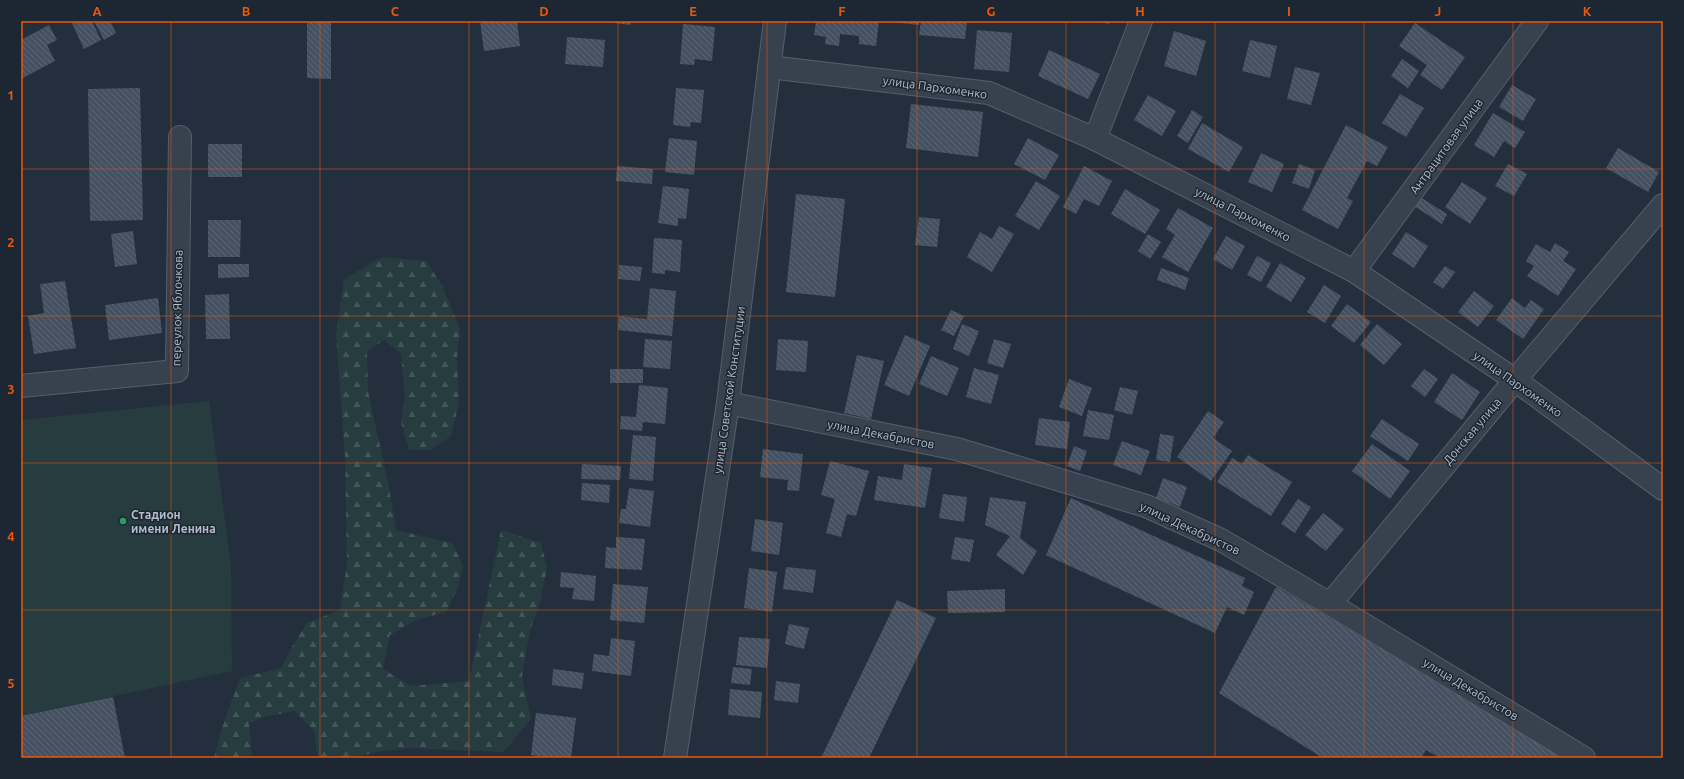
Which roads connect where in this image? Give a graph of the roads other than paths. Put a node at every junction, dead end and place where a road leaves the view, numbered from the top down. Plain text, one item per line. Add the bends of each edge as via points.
1 (775, 21) edge
2 (1141, 21) edge
3 (1537, 21) edge
4 (769, 66) junction
5 (180, 137) dead end
6 (1095, 139) junction
7 (1663, 205) edge
8 (1354, 271) junction
9 (1515, 380) junction
10 (21, 386) edge
11 (728, 403) junction
12 (1663, 489) edge
13 (1330, 604) junction
14 (675, 758) edge
15 (1584, 758) edge

1 - 4 street, улица Советской Конституции
2 - 6 street
3 - 8 street, Антрацитовая улица
4 - 6 street, улица Пархоменко via 989,93
4 - 11 street, улица Советской Конституции
5 - 10 street, переулок Яблочкова via 177,371
6 - 8 street, улица Пархоменко
7 - 9 street, Донская улица
8 - 9 street, улица Пархоменко
9 - 12 street, улица Пархоменко
9 - 13 street, Донская улица
11 - 13 street, улица Декабристов via 957,449 1146,506 1221,540
11 - 14 street, улица Советской Конституции
13 - 15 street, улица Декабристов

